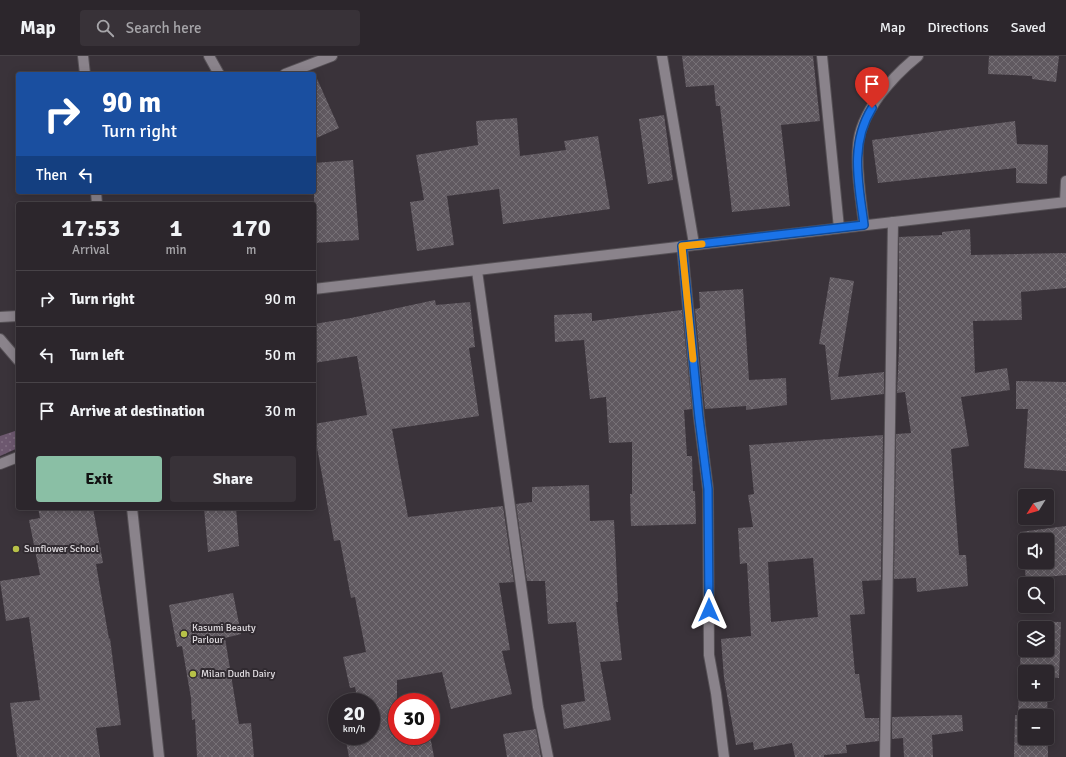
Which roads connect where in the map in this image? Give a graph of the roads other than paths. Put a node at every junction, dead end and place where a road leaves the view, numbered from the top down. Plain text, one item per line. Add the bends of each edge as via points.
1 (83, 56) edge
2 (209, 56) edge
3 (332, 56) edge
4 (662, 56) edge
5 (822, 56) edge
6 (918, 56) edge
7 (85, 72) edge
8 (218, 72) edge
9 (289, 72) edge
10 (1066, 181) edge
11 (1065, 202) edge
12 (893, 222) junction
13 (864, 225) junction
14 (838, 228) junction
15 (694, 244) junction
16 (682, 246) junction
17 (477, 270) junction
18 (316, 289) edge
19 (16, 316) edge
20 (0, 317) edge
21 (0, 339) edge
22 (16, 358) edge
23 (16, 458) edge
24 (0, 464) edge
25 (132, 510) edge
26 (159, 757) edge
27 (548, 757) edge
28 (724, 757) edge
29 (885, 757) edge

1 - 7 street
2 - 8 street
3 - 9 street
4 - 15 street
5 - 14 street
6 - 13 street via 887,85 864,120 858,144 858,176
10 - 11 street
11 - 12 street
12 - 13 street
12 - 29 street
13 - 14 street
14 - 15 street
15 - 16 street
16 - 17 street
16 - 28 street via 708,489 709,655
17 - 18 street
17 - 27 street via 538,707
19 - 20 street
21 - 22 street
23 - 24 street
25 - 26 street

